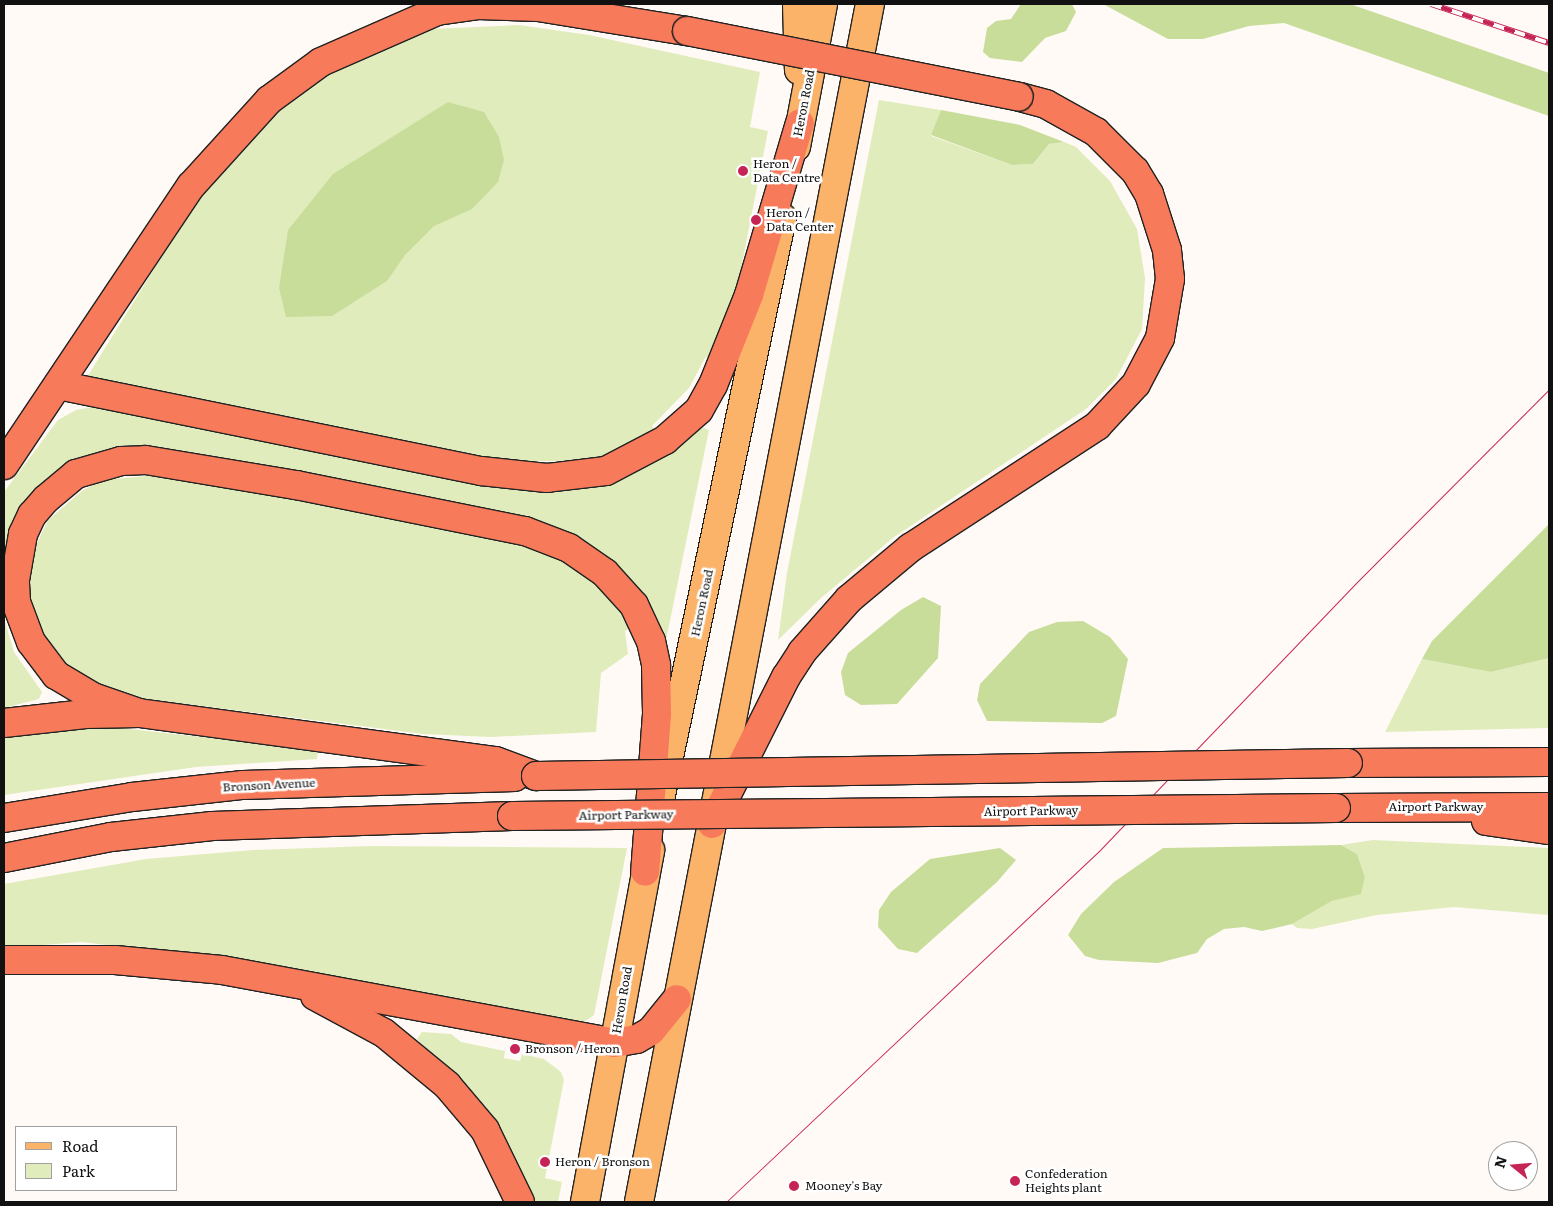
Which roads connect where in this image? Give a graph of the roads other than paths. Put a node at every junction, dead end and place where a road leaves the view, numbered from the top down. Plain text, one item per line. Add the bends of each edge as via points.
1 (797, 4) edge
2 (823, 4) edge
3 (870, 4) edge
4 (800, 123) junction
5 (58, 385) junction
6 (4, 465) edge
7 (140, 713) junction
8 (4, 723) edge
9 (1549, 762) edge
10 (536, 776) junction
11 (1549, 807) edge
12 (1398, 808) junction
13 (4, 818) edge
14 (712, 824) junction
15 (1549, 830) edge
16 (4, 858) edge
17 (645, 872) junction
18 (4, 960) edge
19 (273, 977) junction
20 (678, 999) junction
21 (614, 1043) junction
22 (520, 1202) edge
23 (584, 1202) edge
24 (639, 1202) edge

1 - 4 main road
2 - 4 main road, Heron Road
3 - 14 main road
4 - 5 highway via 749,295 713,386 699,410 664,440 606,471 547,478 481,470
4 - 17 main road, Heron Road via 751,373
5 - 6 highway
5 - 14 highway, bridge via 191,186 269,100 321,62 437,11 478,5 547,8 687,31 1019,97 1046,104 1096,132 1134,172 1149,194 1167,250 1170,279 1160,338 1136,384 1097,426 910,548 849,599 802,652 786,677
7 - 8 highway via 86,714
7 - 10 highway via 496,761
7 - 17 highway via 93,697 56,675 31,642 16,602 15,580 23,534 32,515 46,499 76,474 121,461 146,460 296,485 533,534 569,548 605,573 634,605 651,641 656,665 657,714
9 - 10 highway, bridge
10 - 13 highway, Bronson Avenue via 243,786 132,798
11 - 12 highway, Airport Parkway
12 - 15 highway
12 - 16 highway, Airport Parkway, bridge via 512,816 212,826 111,838
14 - 20 main road
17 - 21 main road, Heron Road
18 - 19 highway via 59,958 169,964
19 - 21 highway
19 - 22 highway via 356,1016 427,1066 467,1106 485,1130
20 - 21 highway via 651,1032
20 - 24 main road
21 - 23 main road, Heron Road

